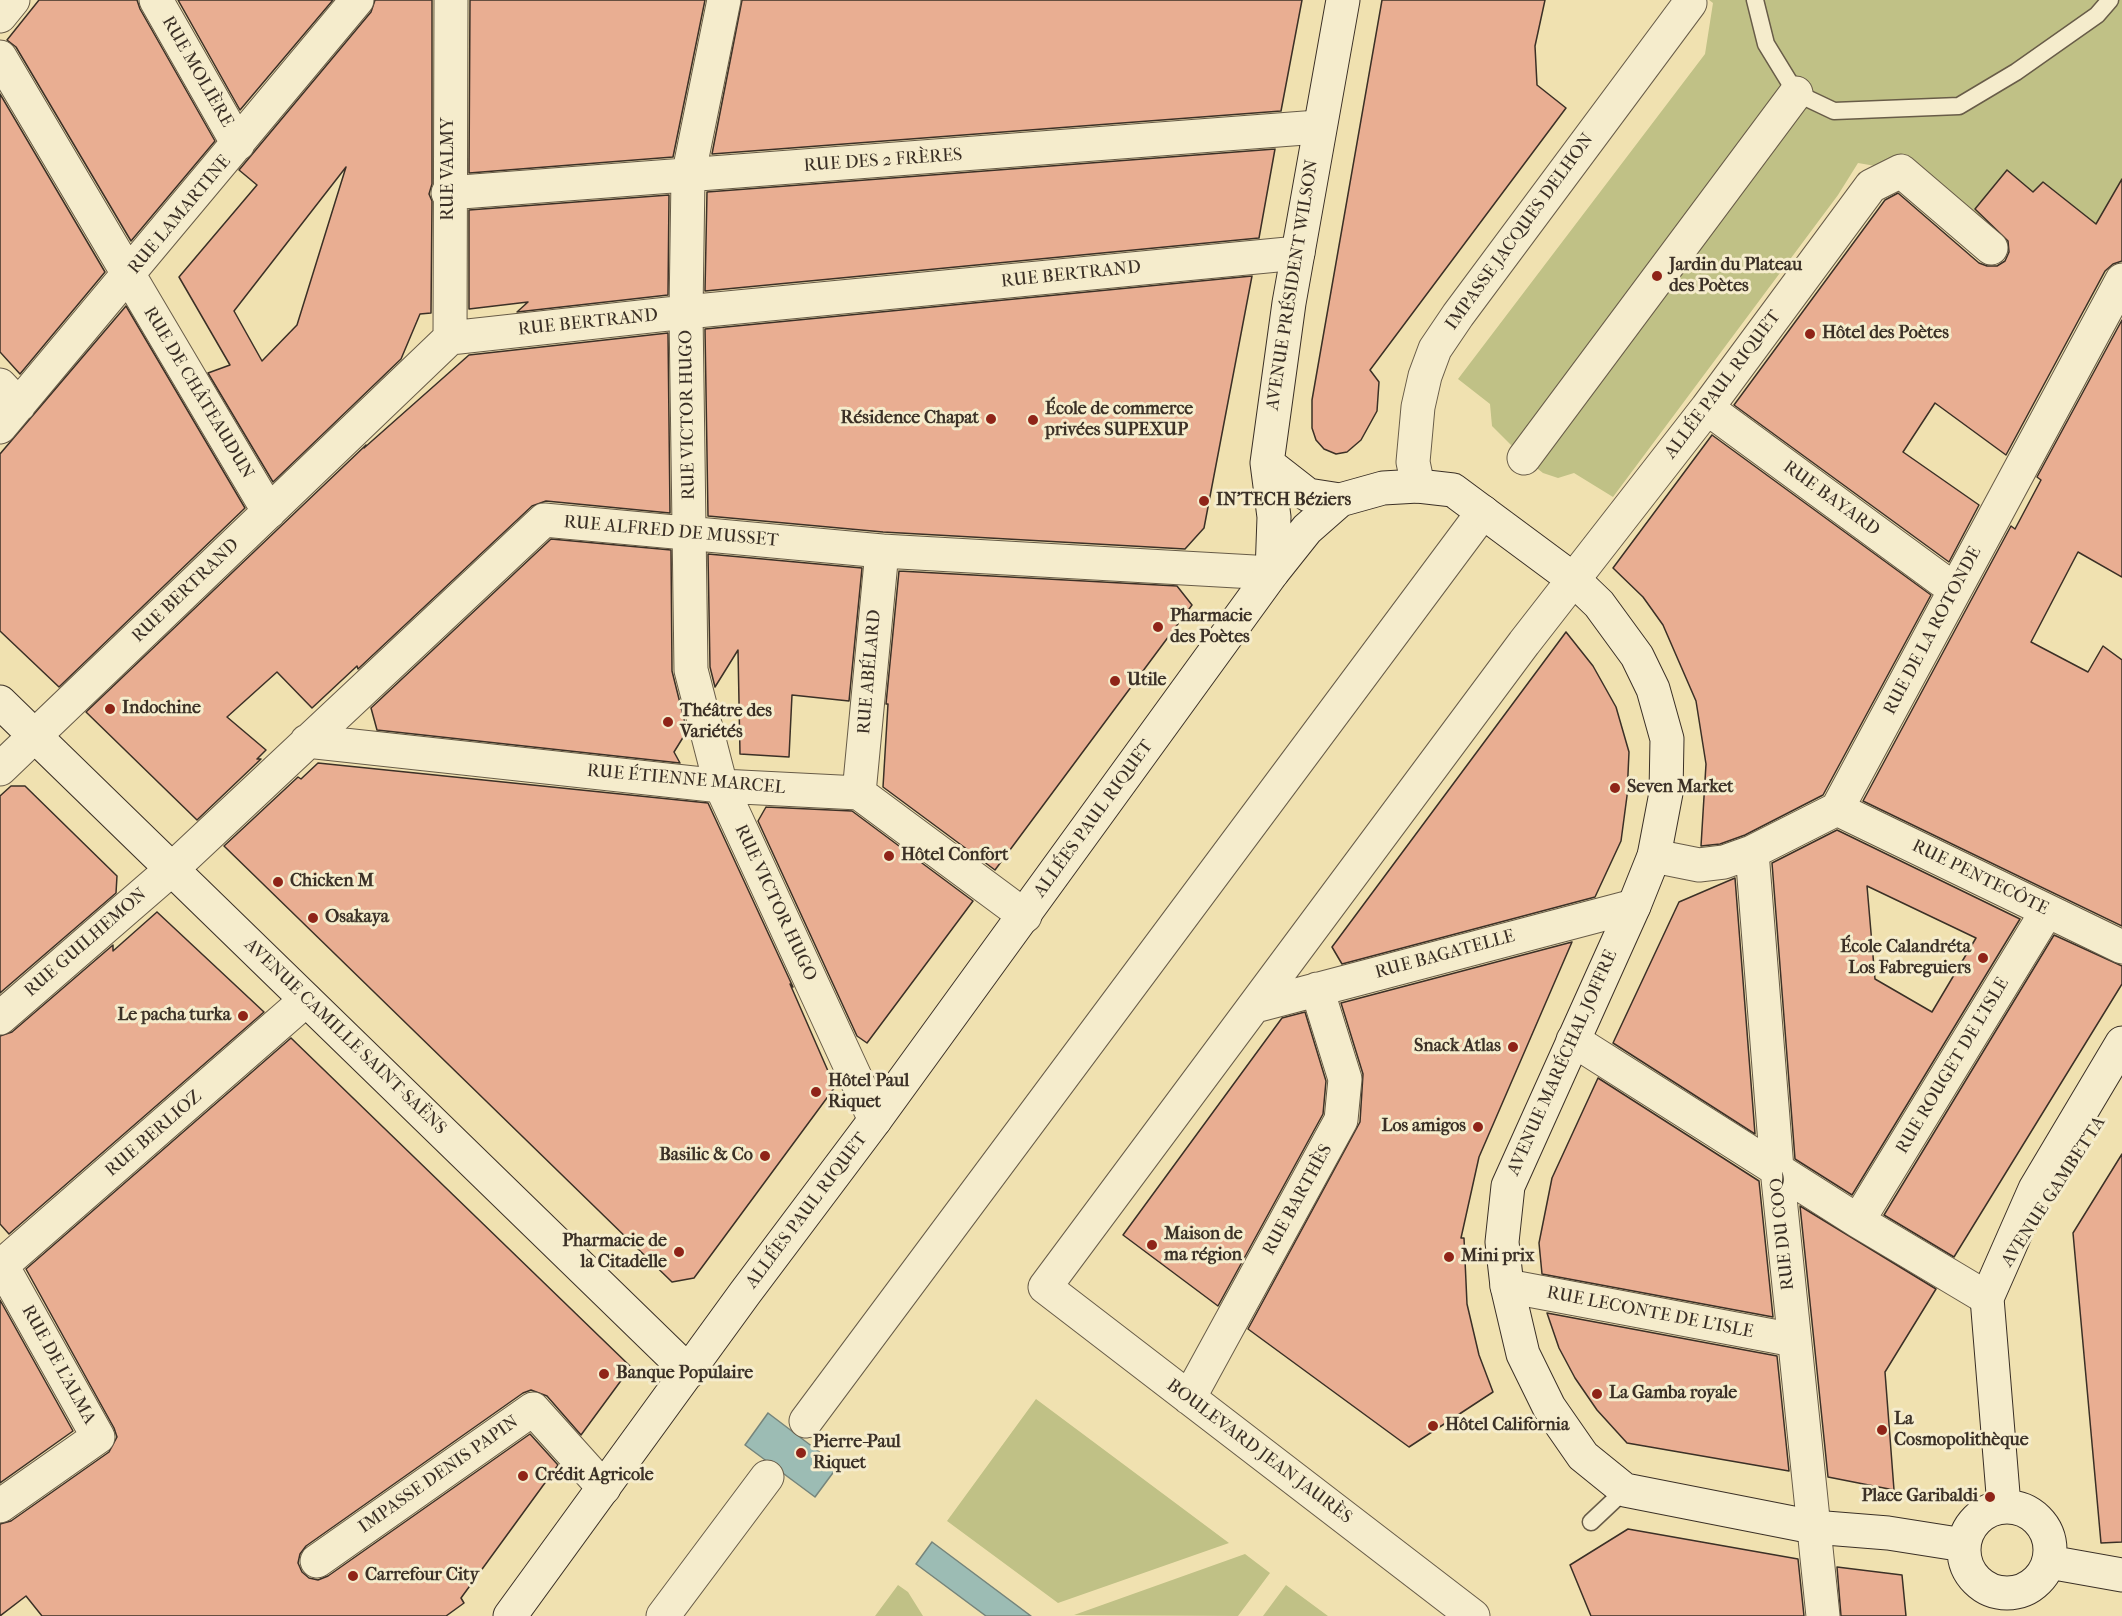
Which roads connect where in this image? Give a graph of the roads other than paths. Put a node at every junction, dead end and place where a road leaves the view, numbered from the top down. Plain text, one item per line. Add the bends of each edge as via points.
1 (13, 0) edge
2 (156, 0) edge
3 (357, 0) edge
4 (451, 0) edge
5 (724, 0) edge
6 (1343, 0) edge
7 (1755, 0) edge
8 (2110, 0) edge
9 (1690, 3) dead end
10 (0, 16) edge
11 (0, 57) edge
12 (1796, 93) junction
13 (1318, 127) junction
14 (238, 144) junction
15 (688, 177) junction
16 (448, 193) junction
17 (1991, 248) dead end
18 (1298, 253) junction
19 (128, 276) junction
20 (2122, 280) edge
21 (686, 312) junction
22 (450, 338) junction
23 (6, 406) edge
24 (1707, 408) junction
25 (1524, 458) dead end
26 (1267, 463) junction
27 (1418, 486) junction
28 (1340, 500) junction
29 (269, 512) junction
30 (1483, 512) junction
31 (690, 532) junction
32 (882, 551) junction
33 (1272, 573) junction
34 (1573, 579) junction
35 (1955, 590) junction
36 (0, 702) edge
37 (35, 735) junction
38 (307, 741) junction
39 (0, 769) edge
40 (721, 786) junction
41 (859, 793) junction
42 (1838, 809) junction
43 (1752, 852) junction
44 (1654, 856) junction
45 (172, 869) junction
46 (1634, 906) junction
47 (2047, 911) junction
48 (1025, 916) junction
49 (2122, 947) edge
50 (1317, 989) junction
51 (306, 1000) junction
52 (1255, 1006) junction
53 (0, 1018) edge
54 (1573, 1040) junction
55 (2122, 1043) edge
56 (2122, 1087) edge
57 (875, 1120) junction
58 (1777, 1169) junction
59 (1858, 1221) junction
60 (1, 1265) edge
61 (1507, 1286) junction
62 (1987, 1298) junction
63 (1794, 1340) junction
64 (689, 1372) junction
65 (1189, 1398) junction
66 (806, 1421) dead end
67 (767, 1478) dead end
68 (604, 1488) junction
69 (1625, 1490) junction
70 (0, 1506) edge
71 (2004, 1506) junction
72 (1592, 1522) dead end
73 (1814, 1527) junction
74 (1964, 1545) junction
75 (317, 1561) dead end
76 (2049, 1562) junction
77 (2122, 1575) edge
78 (2013, 1604) edge
79 (510, 1616) edge
80 (663, 1616) edge
81 (1473, 1616) edge
82 (1823, 1616) edge

1 - 10 street
2 - 14 street, RUE MOLIÈRE
3 - 14 street, RUE LAMARTINE
4 - 16 street, RUE VALMY
5 - 15 street, RUE VICTOR HUGO
6 - 13 street, AVENUE PRÉSIDENT WILSON
7 - 12 lane via 1766,44
8 - 12 lane via 2097,15 2016,72 1959,106 1834,111
9 - 27 street, IMPASSE JACQUES DELHON via 1435,349 1418,407 1413,462
11 - 19 street, RUE DE CHÂTEAUDUN
12 - 25 street
13 - 15 street, RUE DES 2 FRÈRES
13 - 18 street, AVENUE PRÉSIDENT WILSON
14 - 19 street, RUE LAMARTINE
15 - 16 street, RUE DES 2 FRÈRES
15 - 21 street, RUE VICTOR HUGO
16 - 22 street, RUE VALMY
17 - 24 street, ALLÉE PAUL RIQUET via 1901,171 1871,186
18 - 21 street, RUE BERTRAND
18 - 26 street, AVENUE PRÉSIDENT WILSON
19 - 23 street, RUE LAMARTINE
19 - 29 street, RUE DE CHÂTEAUDUN
20 - 35 street, RUE DE LA ROTONDE
21 - 22 street, RUE BERTRAND
21 - 31 street, RUE VICTOR HUGO
22 - 29 street, RUE BERTRAND
24 - 34 street, ALLÉE PAUL RIQUET
24 - 35 street, RUE BAYARD
26 - 28 street via 1308,495
26 - 33 street, AVENUE PRÉSIDENT WILSON via 1274,517
27 - 28 street via 1383,488
27 - 30 street, AVENUE MARÉCHAL JOFFRE via 1453,490
28 - 33 street via 1307,529
29 - 37 street, RUE BERTRAND
30 - 34 street, AVENUE MARÉCHAL JOFFRE
30 - 66 street
31 - 32 street, RUE ALFRED DE MUSSET
31 - 38 street, RUE ALFRED DE MUSSET via 544,520
31 - 40 street, RUE VICTOR HUGO via 691,670
32 - 33 street, RUE ALFRED DE MUSSET
32 - 41 street, RUE ABÉLARD
33 - 48 street, ALLÉES PAUL RIQUET
34 - 44 street, AVENUE MARÉCHAL JOFFRE via 1617,625 1638,656 1653,689 1667,739 1666,793
34 - 52 street
35 - 42 street, RUE DE LA ROTONDE
36 - 37 street, AVENUE CAMILLE SAINT-SAËNS
37 - 39 street, RUE BERTRAND
37 - 45 street, AVENUE CAMILLE SAINT-SAËNS
38 - 40 street, RUE ÉTIENNE MARCEL
38 - 45 street, RUE ALFRED DE MUSSET
40 - 41 street, RUE ÉTIENNE MARCEL
40 - 57 street, RUE VICTOR HUGO
41 - 48 street
42 - 43 street
42 - 47 street, RUE PENTECÔTE
43 - 44 street via 1724,862 1699,865
43 - 58 street, RUE DU COQ
44 - 46 street, AVENUE MARÉCHAL JOFFRE
45 - 51 street, AVENUE CAMILLE SAINT-SAËNS
45 - 53 street, RUE GUILHEMON
46 - 50 street, RUE BAGATELLE
46 - 54 street, AVENUE MARÉCHAL JOFFRE
47 - 49 street, RUE PENTECÔTE
47 - 59 street, RUE ROUGET DE L'ISLE
48 - 57 street, ALLÉES PAUL RIQUET
50 - 52 street, RUE BAGATELLE
50 - 65 street, RUE BARTHÈS via 1345,1079 1341,1120
51 - 60 street, RUE BERLIOZ
51 - 64 street, AVENUE CAMILLE SAINT-SAËNS
52 - 65 street, BOULEVARD JEAN JAURÈS via 1045,1287
54 - 58 street
54 - 61 street, AVENUE MARÉCHAL JOFFRE via 1508,1186 1502,1242
55 - 62 street, AVENUE GAMBETTA via 2035,1189
56 - 62 street, AVENUE GAMBETTA
57 - 64 street, ALLÉES PAUL RIQUET
58 - 59 street
58 - 63 street, RUE DU COQ
59 - 62 street
60 - 70 street, RUE DE L'ALMA via 98,1437
61 - 63 street, RUE LECONTE DE L'ISLE
61 - 69 street, AVENUE MARÉCHAL JOFFRE via 1523,1354 1549,1407 1583,1456
62 - 71 street, AVENUE GAMBETTA
63 - 73 street, RUE DU COQ
64 - 68 street, ALLÉES PAUL RIQUET
65 - 81 street, BOULEVARD JEAN JAURÈS
67 - 80 street
68 - 75 street, IMPASSE DENIS PAPIN via 533,1409
68 - 79 street, ALLÉES PAUL RIQUET
69 - 72 lane
69 - 73 street, AVENUE MARÉCHAL JOFFRE
71 - 74 street via 1977,1519
71 - 76 street via 2025,1510 2041,1522 2050,1541
73 - 74 street, AVENUE MARÉCHAL JOFFRE
73 - 82 street, RUE DU COQ
74 - 78 street via 1966,1564 1976,1581
76 - 77 street
76 - 78 street via 2036,1584

